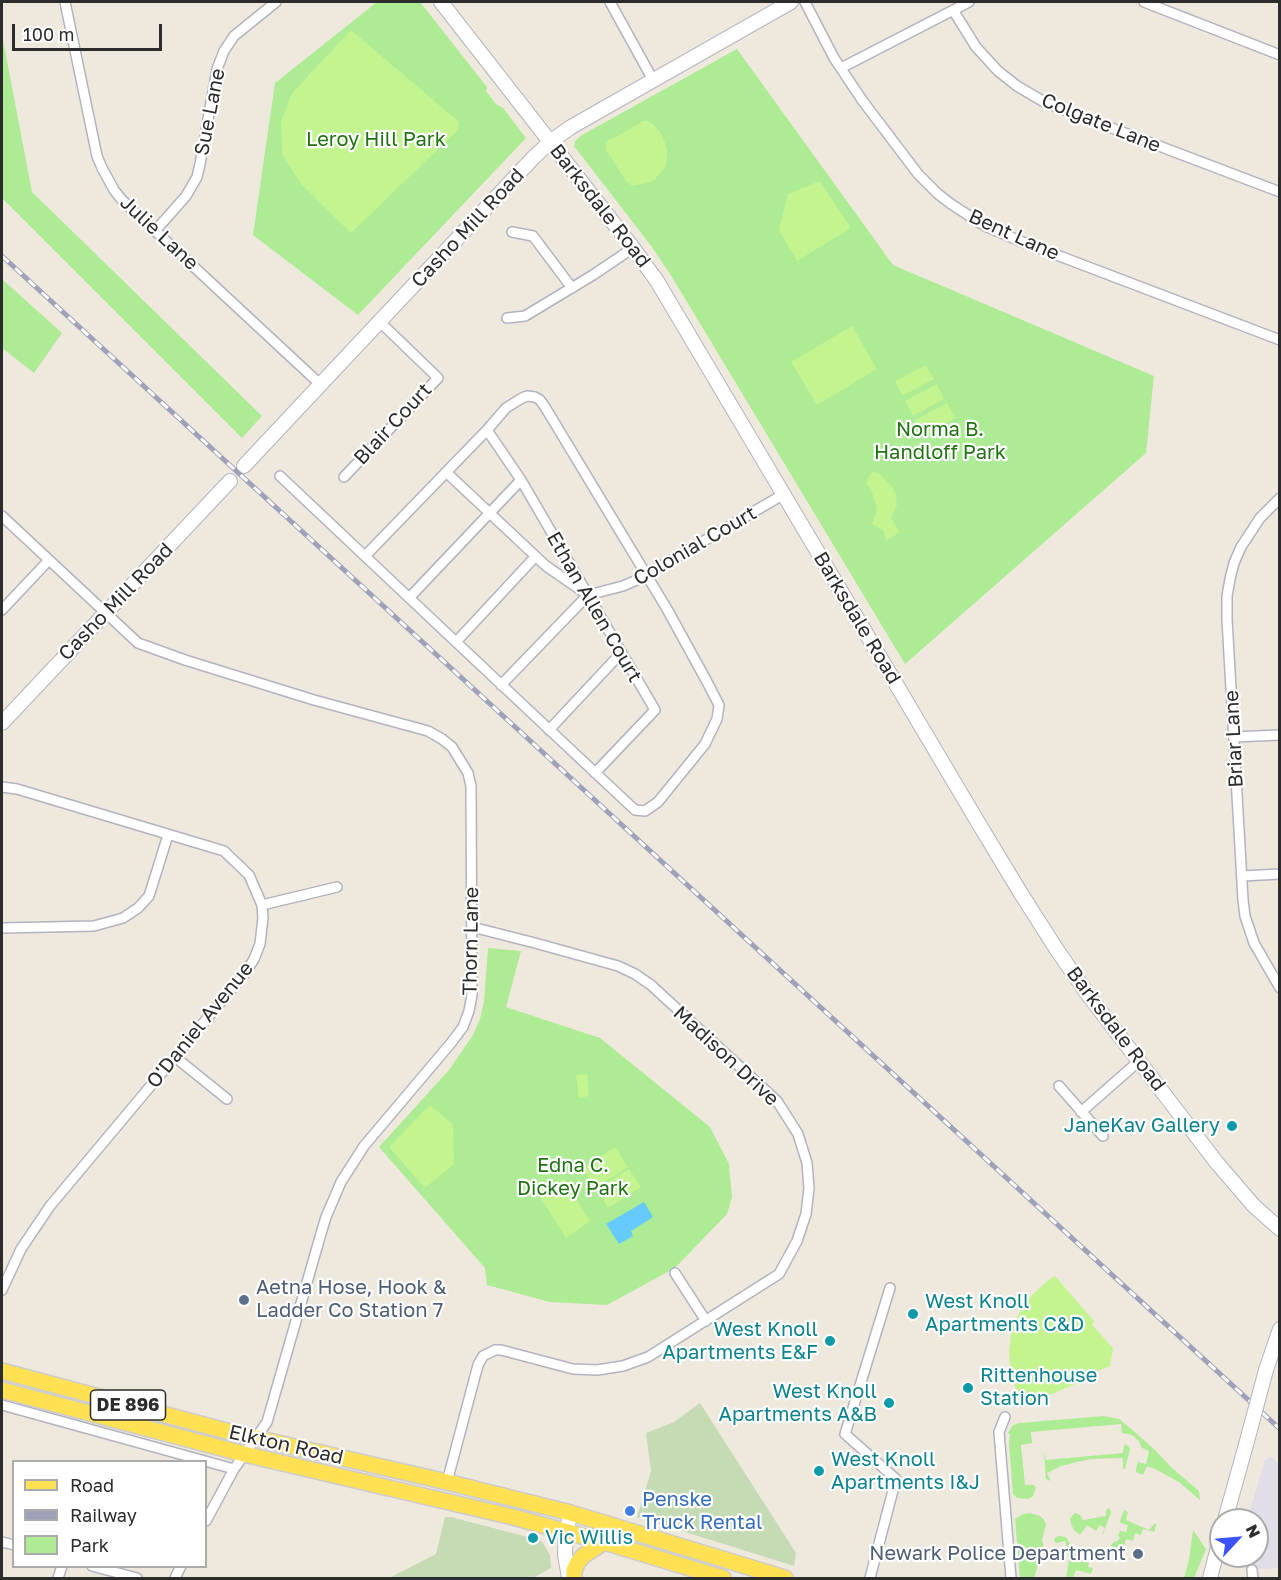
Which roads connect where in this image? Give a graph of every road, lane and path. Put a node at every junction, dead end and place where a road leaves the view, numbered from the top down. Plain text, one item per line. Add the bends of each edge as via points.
1 (65, 2) edge
2 (276, 2) edge
3 (441, 2) edge
4 (791, 2) edge
5 (805, 2) edge
6 (969, 2) edge
7 (1144, 2) edge
8 (613, 3) edge
9 (952, 10) junction
10 (1280, 55) edge
11 (841, 68) junction
12 (653, 80) junction
13 (550, 142) junction
14 (1280, 192) edge
15 (155, 231) junction
16 (512, 232) dead end
17 (633, 248) junction
18 (573, 288) junction
19 (507, 318) dead end
20 (380, 322) junction
21 (1280, 340) edge
22 (321, 385) junction
23 (487, 430) junction
24 (244, 466) dead end
25 (446, 472) junction
26 (280, 476) dead end
27 (344, 477) dead end
28 (521, 480) junction
29 (230, 481) dead end
30 (784, 494) junction
31 (1280, 498) edge
32 (489, 513) junction
33 (2, 516) edge
34 (365, 556) junction
35 (536, 557) junction
36 (49, 560) junction
37 (647, 575) junction
38 (588, 595) junction
39 (409, 598) junction
40 (2, 610) edge
41 (105, 612) junction
42 (456, 642) junction
43 (621, 653) junction
44 (501, 685) junction
45 (2, 723) edge
46 (549, 730) junction
47 (1280, 735) edge
48 (1234, 737) junction
49 (596, 773) junction
50 (2, 787) edge
51 (168, 835) junction
52 (1280, 874) edge
53 (1242, 876) junction
54 (337, 887) dead end
55 (262, 905) junction
56 (472, 927) junction
57 (2, 928) edge
58 (1280, 988) edge
59 (175, 1057) junction
60 (1139, 1061) junction
61 (1059, 1086) dead end
62 (227, 1099) dead end
63 (1081, 1112) junction
64 (1103, 1136) dead end
65 (1254, 1206) junction
66 (1280, 1229) edge
67 (1280, 1240) edge
68 (675, 1273) dead end
69 (890, 1288) dead end
70 (2, 1290) edge
71 (1280, 1316) edge
72 (706, 1321) junction
73 (1277, 1335) edge
74 (2, 1371) edge
75 (2, 1390) edge
76 (2, 1405) edge
77 (1005, 1417) dead end
78 (255, 1438) junction
79 (244, 1454) junction
80 (201, 1460) edge
81 (207, 1462) edge
82 (234, 1469) junction
83 (447, 1482) junction
84 (1228, 1508) edge
85 (571, 1514) junction
86 (207, 1519) edge
87 (566, 1532) junction
88 (604, 1542) junction
89 (100, 1568) edge
90 (137, 1578) edge
91 (560, 1578) edge
92 (569, 1578) edge
93 (574, 1578) edge
94 (723, 1578) edge
95 (785, 1578) edge
96 (870, 1578) edge
97 (1011, 1578) edge

1 - 15 street, Julie Lane via 97,156 114,190
2 - 15 street, Sue Lane via 234,36 224,51 217,69 197,177
3 - 13 street, Barksdale Road
4 - 12 street, Casho Mill Road
5 - 11 street, Bent Lane
6 - 9 street
7 - 10 street
8 - 12 street
9 - 11 street
9 - 14 street, Colgate Lane via 976,47 998,70 1046,103
11 - 21 street, Bent Lane via 918,174 968,216 1020,241
12 - 13 street, Casho Mill Road
13 - 17 street, Barksdale Road
13 - 20 street, Casho Mill Road
15 - 22 street, Julie Lane
16 - 18 street via 533,236
17 - 18 street
17 - 30 street, Barksdale Road via 669,299
18 - 19 street via 525,316
20 - 22 street, Casho Mill Road
20 - 27 street, Blair Court via 438,378
22 - 24 street, Casho Mill Road
23 - 25 street
23 - 28 street, Ethan Allen Court
23 - 37 street via 514,402 527,396 540,400
25 - 32 street
25 - 34 street
26 - 34 street
28 - 32 street
28 - 38 street, Ethan Allen Court
29 - 41 street, Casho Mill Road
30 - 37 street, Colonial Court
30 - 60 street, Barksdale Road via 1020,892 1076,977
31 - 48 street, Briar Lane via 1250,531 1230,579 1227,620
32 - 35 street
32 - 39 street
33 - 36 street, Thorn Lane
34 - 39 street
35 - 38 street
35 - 42 street
36 - 40 street
36 - 41 street, Thorn Lane
37 - 38 street, Colonial Court
37 - 49 street via 711,688 719,705 717,719 705,744 658,802 645,811 635,810
38 - 43 street, Ethan Allen Court
38 - 44 street
39 - 42 street
41 - 45 street, Casho Mill Road
41 - 56 street, Thorn Lane via 138,643 153,650 314,700 428,730 452,747 471,786
42 - 44 street
43 - 46 street
43 - 49 street, Ethan Allen Court via 655,710
44 - 46 street
46 - 49 street
47 - 48 street
48 - 53 street, Briar Lane
50 - 51 street, O'Daniel Avenue
51 - 55 street, O'Daniel Avenue via 224,851 249,875
51 - 57 street via 149,896 123,918 94,926
52 - 53 street
53 - 58 street, Briar Lane via 1249,930
54 - 55 street
55 - 59 street, O'Daniel Avenue via 262,931 254,959
56 - 72 street, Madison Drive via 635,974 777,1101 789,1118 803,1148 809,1188 797,1241 779,1274
56 - 78 street, Thorn Lane via 472,995 463,1027 364,1146 341,1182 326,1217 267,1422
59 - 62 street
59 - 70 street, O'Daniel Avenue via 50,1206 21,1249
60 - 63 street
60 - 65 street, Barksdale Road
61 - 63 street
63 - 64 street
65 - 66 street, Barksdale Road
65 - 67 street
68 - 72 street
69 - 96 street via 845,1434 896,1479
71 - 73 street
72 - 83 street, Madison Drive via 648,1357 623,1366 573,1369 501,1350 483,1356
73 - 84 street, bridge
74 - 78 main road, Elkton Road / DE 896
75 - 79 main road, Elkton Road / DE 896
76 - 80 street, Elkton Road
77 - 97 street via 999,1432
78 - 79 street, Thorn Lane
78 - 83 main road, Elkton Road / DE 896
79 - 82 street, Thorn Lane
79 - 87 main road, Elkton Road / DE 896
81 - 82 street, Elkton Road
82 - 86 street, Thorn Lane
83 - 85 main road, Elkton Road / DE 896
85 - 87 street
85 - 95 main road, DE 896
87 - 88 main road, DE 896
87 - 91 street via 557,1547
87 - 92 street
88 - 93 main road via 578,1562
88 - 94 main road, DE 896
89 - 90 street

